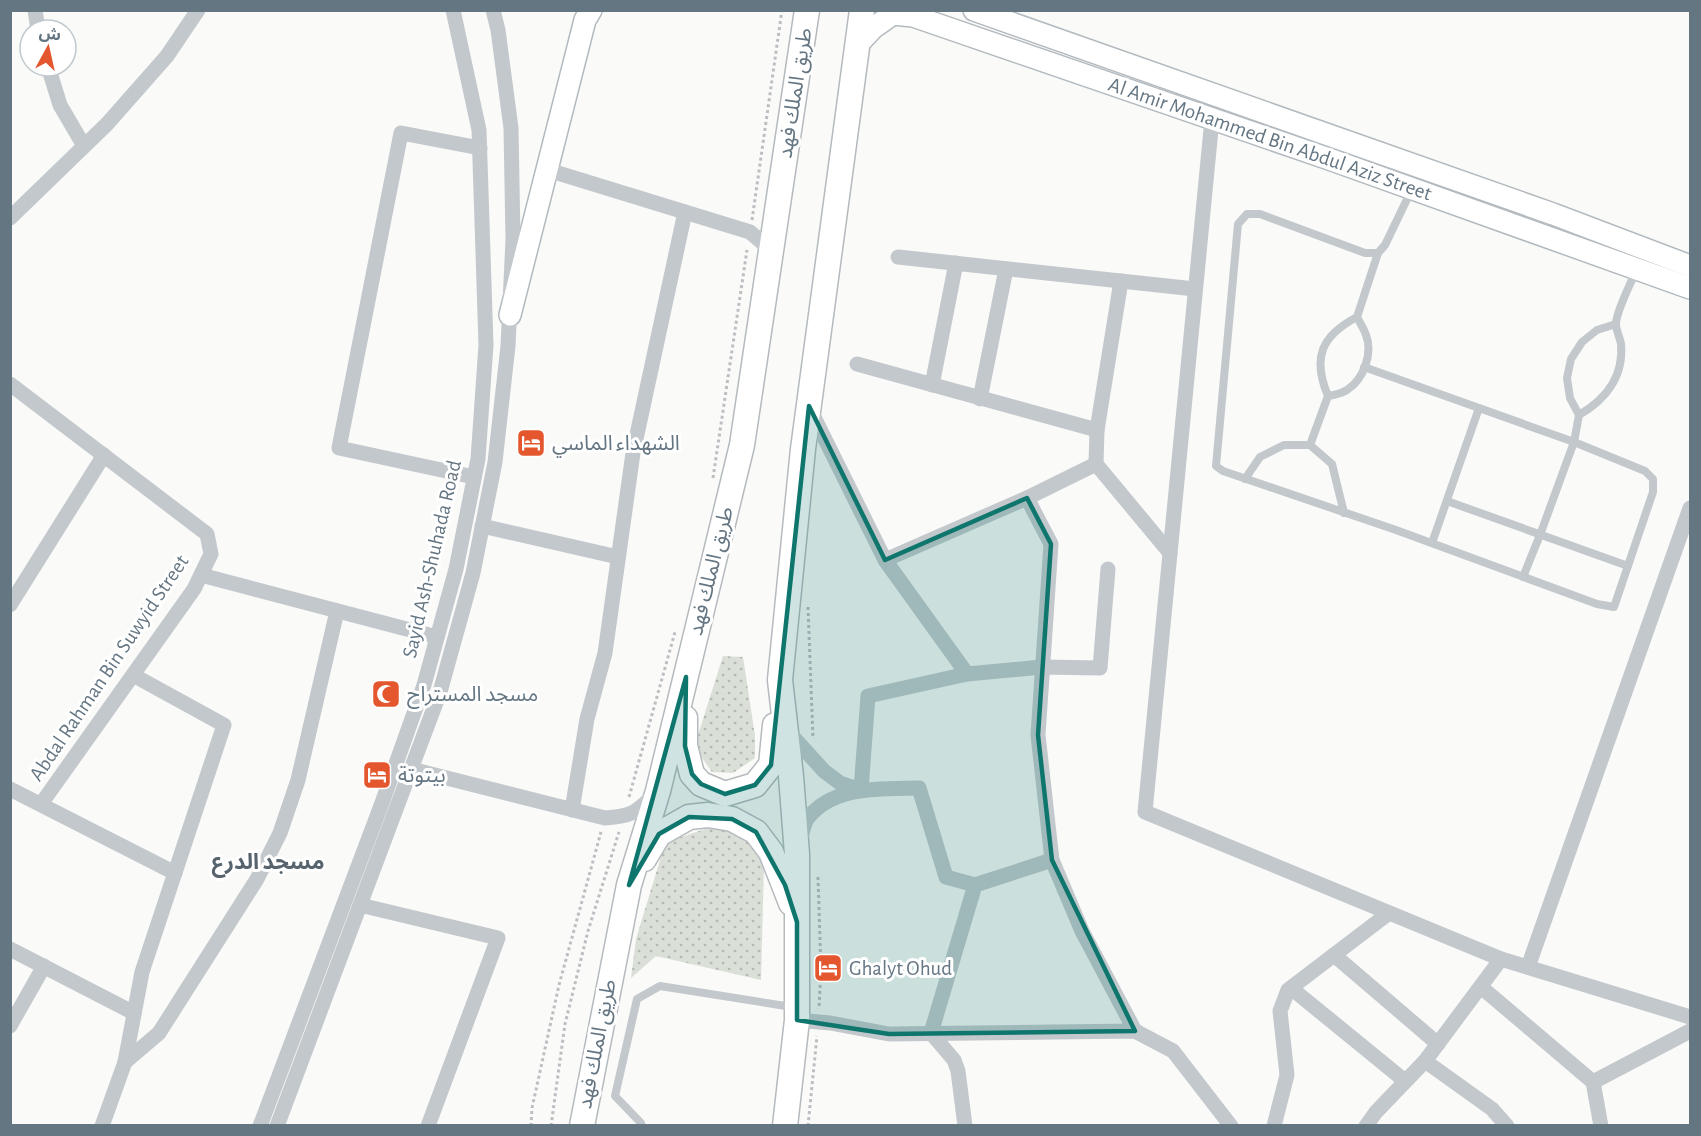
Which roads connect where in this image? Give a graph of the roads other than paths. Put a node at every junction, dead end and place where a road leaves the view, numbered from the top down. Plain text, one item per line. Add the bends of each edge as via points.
1 (198, 10) edge
2 (453, 10) edge
3 (493, 10) edge
4 (591, 10) edge
5 (794, 10) edge
6 (807, 10) edge
7 (862, 10) edge
8 (974, 10) edge
9 (857, 45) junction
10 (801, 51) junction
11 (52, 78) edge
12 (1212, 119) junction
13 (84, 146) junction
14 (480, 148) junction
15 (548, 170) junction
16 (1412, 189) junction
17 (685, 212) junction
18 (10, 218) edge
19 (771, 250) junction
20 (1378, 253) junction
21 (898, 257) dead end
22 (956, 263) junction
23 (1690, 266) edge
24 (1006, 268) junction
25 (1636, 268) junction
26 (1121, 281) junction
27 (1690, 288) edge
28 (1196, 289) junction
29 (510, 315) junction
30 (1357, 317) junction
31 (1616, 324) junction
32 (857, 364) dead end
33 (1364, 367) junction
34 (932, 385) junction
35 (12, 387) edge
36 (1328, 396) junction
37 (980, 399) junction
38 (808, 406) junction
39 (1479, 408) junction
40 (1579, 415) junction
41 (1097, 430) junction
42 (1574, 442) junction
43 (1310, 445) junction
44 (104, 455) junction
45 (1096, 464) junction
46 (474, 477) junction
47 (1245, 479) junction
48 (1027, 498) junction
49 (1447, 501) junction
50 (1690, 508) edge
51 (1344, 513) junction
52 (482, 526) junction
53 (1540, 535) junction
54 (1432, 543) junction
55 (1170, 553) junction
56 (618, 557) junction
57 (885, 560) junction
58 (1628, 566) junction
59 (1108, 568) dead end
60 (201, 575) junction
61 (1523, 577) junction
62 (10, 605) edge
63 (337, 611) junction
64 (437, 637) junction
65 (1042, 667) junction
66 (967, 674) junction
67 (133, 675) junction
68 (686, 677) junction
69 (780, 680) junction
70 (785, 728) junction
71 (411, 769) junction
72 (10, 789) edge
73 (861, 790) junction
74 (658, 791) junction
75 (41, 804) junction
76 (572, 810) junction
77 (797, 854) junction
78 (1052, 860) junction
79 (175, 873) junction
80 (629, 885) junction
81 (975, 885) junction
82 (360, 905) junction
83 (1389, 913) junction
84 (797, 922) junction
85 (10, 949) edge
86 (1334, 955) junction
87 (1501, 959) junction
88 (44, 966) junction
89 (1528, 968) junction
90 (1481, 987) junction
91 (1291, 988) junction
92 (134, 1013) junction
93 (808, 1015) junction
94 (1690, 1017) edge
95 (10, 1026) edge
96 (1690, 1031) edge
97 (1135, 1032) junction
98 (931, 1033) junction
99 (1438, 1044) junction
100 (1425, 1061) junction
101 (125, 1062) junction
102 (1406, 1081) junction
103 (1593, 1082) junction
104 (641, 1123) dead end
105 (102, 1125) edge
106 (260, 1125) edge
107 (277, 1125) edge
108 (428, 1125) edge
109 (582, 1125) edge
110 (785, 1125) edge
111 (965, 1125) edge
112 (1231, 1125) edge
113 (1274, 1125) edge
114 (1366, 1125) edge
115 (1507, 1125) edge
116 (1601, 1125) edge

1 - 13 street via 167,56
2 - 14 street, Sayid Ash-Shuhada Road
3 - 29 street, Sayid Ash-Shuhada Road via 512,128
4 - 15 main road via 585,20
5 - 10 main road
6 - 10 main road, طريق الملك فهد
7 - 9 main road
8 - 23 main road, Al Amir Mohammed Bin Abdul Aziz Street
9 - 12 main road, Al Amir Mohammed Bin Abdul Aziz Street via 893,14 913,15
9 - 38 main road
10 - 19 main road, طريق الملك فهد
11 - 13 street via 60,105
12 - 16 main road, Al Amir Mohammed Bin Abdul Aziz Street
12 - 28 street
13 - 18 street
14 - 46 street, Sayid Ash-Shuhada Road via 486,345
14 - 46 street via 401,133 339,448
15 - 17 street
15 - 29 main road
16 - 20 lane
16 - 25 main road, Al Amir Mohammed Bin Abdul Aziz Street
17 - 19 street via 750,232
17 - 56 street via 633,453
19 - 68 main road, طريق الملك فهد via 742,445
20 - 30 lane
20 - 47 lane via 1365,253 1260,214 1247,214 1238,224 1215,456 1216,466
21 - 22 street
22 - 24 street
22 - 34 street
24 - 26 street
24 - 37 street
25 - 27 main road, Al Amir Mohammed Bin Abdul Aziz Street
25 - 31 lane
26 - 28 street
26 - 41 street
28 - 55 street
29 - 52 street, Sayid Ash-Shuhada Road via 495,462
30 - 33 lane via 1367,336
30 - 36 lane via 1340,326 1327,341 1320,359 1321,379
31 - 40 lane via 1621,345 1619,367 1611,387 1597,404
31 - 40 lane via 1597,330 1581,342 1571,359 1567,378 1570,398
32 - 34 street
33 - 36 lane via 1347,390
33 - 39 lane
34 - 37 street
35 - 44 street
36 - 43 lane
37 - 41 street
38 - 57 street
38 - 69 main road
39 - 42 lane
39 - 49 lane
40 - 42 lane
41 - 45 street
42 - 53 lane
42 - 58 lane via 1645,471 1653,479 1653,492
43 - 47 lane via 1284,445 1260,457
43 - 51 lane via 1332,464
44 - 60 street, Abdal Rahman Bin Suwyid Street via 207,534 211,554
44 - 62 street
45 - 48 street
45 - 55 street
46 - 64 street, Sayid Ash-Shuhada Road via 456,569
47 - 51 lane
48 - 57 street
48 - 65 street via 1051,544
49 - 53 lane
49 - 54 lane
50 - 89 street
51 - 54 lane
52 - 56 street
52 - 71 street, Sayid Ash-Shuhada Road via 440,692
53 - 58 lane
53 - 61 lane
54 - 61 lane
55 - 83 street via 1145,812
56 - 76 street via 605,653 587,719
57 - 66 street
58 - 61 lane via 1614,607
59 - 65 street via 1100,668
60 - 63 street
60 - 67 street, Abdal Rahman Bin Suwyid Street
63 - 64 street
63 - 101 street via 298,780 280,833 257,879 159,1033
64 - 106 street, Sayid Ash-Shuhada Road via 382,803
65 - 66 street
65 - 78 street via 1038,735
66 - 73 street via 868,696
67 - 75 street, Abdal Rahman Bin Suwyid Street
67 - 79 street via 224,725
68 - 69 main road via 685,746 692,774 701,784 725,794 755,785 771,765
68 - 74 main road, طريق الملك فهد
69 - 70 main road
70 - 73 street via 824,771 840,783
70 - 77 main road
71 - 76 street
71 - 82 street, Sayid Ash-Shuhada Road
72 - 75 street
73 - 77 street via 826,801 806,821
73 - 81 street via 919,788 946,877
74 - 76 street via 637,812 624,817 605,818
74 - 80 main road, طريق الملك فهد
75 - 79 street
77 - 84 main road
78 - 81 street
78 - 97 street via 1082,931
79 - 92 street via 142,972
80 - 84 main road via 658,834 689,817 732,819 756,832 771,852
80 - 109 main road, طريق الملك فهد
81 - 98 street
82 - 107 street, Sayid Ash-Shuhada Road
82 - 108 street via 498,938
83 - 86 street
83 - 87 street
84 - 93 main road
85 - 88 street
86 - 91 street
86 - 99 street
87 - 89 street
87 - 90 street
88 - 92 street
88 - 95 street
89 - 94 street
90 - 99 street
90 - 103 street
91 - 102 street
91 - 113 street via 1280,1011 1287,1075
92 - 101 street
93 - 98 street via 889,1034
93 - 104 lane via 660,986 637,999 615,1096
93 - 110 main road
96 - 103 street
97 - 98 street
97 - 112 street via 1173,1051
98 - 111 street via 954,1060
99 - 100 street
100 - 102 street
100 - 115 street via 1492,1109
101 - 105 street
102 - 114 street
103 - 116 street

